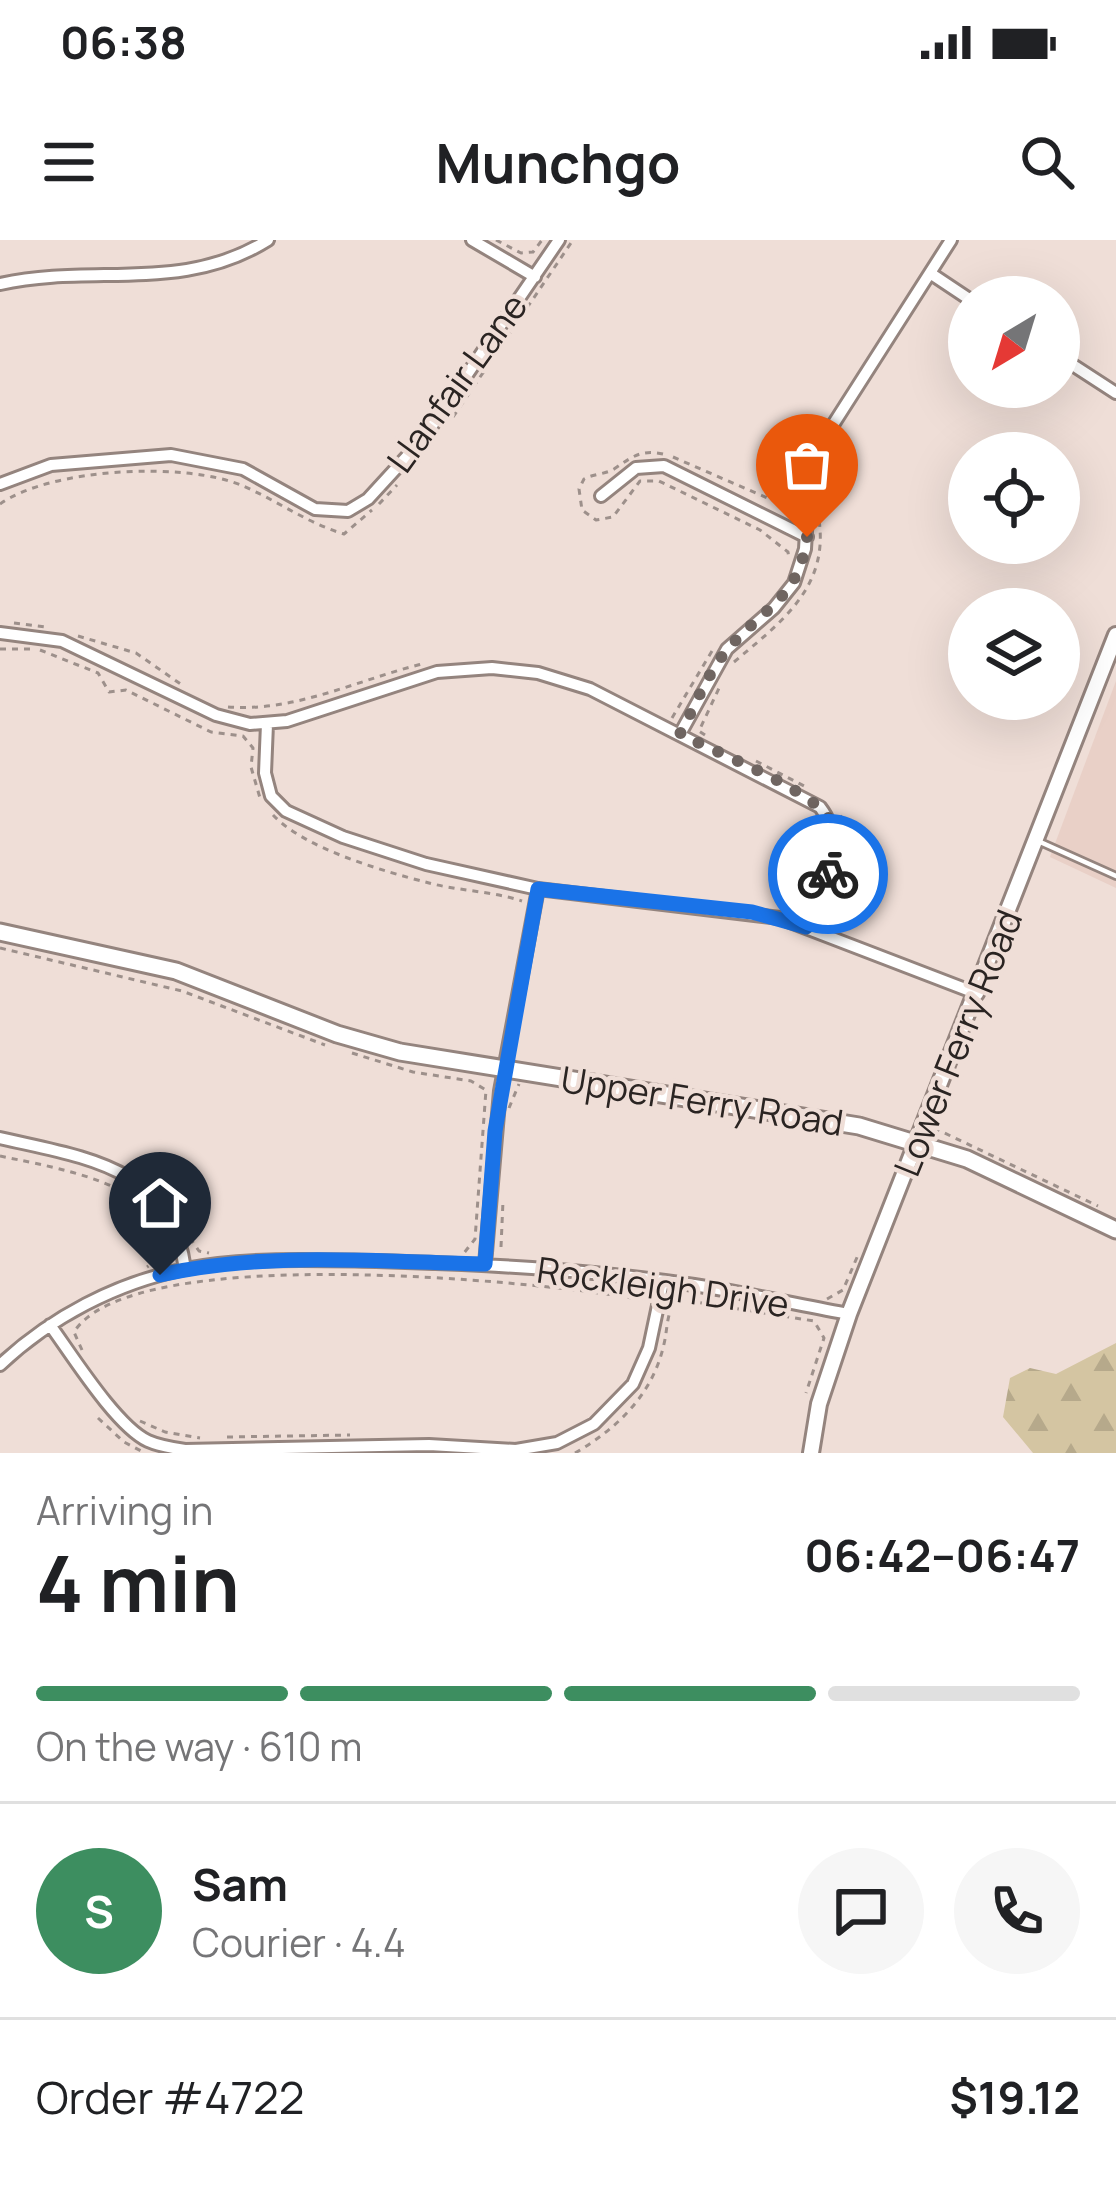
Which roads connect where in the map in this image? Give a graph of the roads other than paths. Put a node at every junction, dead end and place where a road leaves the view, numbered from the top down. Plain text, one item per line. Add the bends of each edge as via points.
1 (268, 240) edge
2 (472, 240) edge
3 (559, 240) edge
4 (951, 240) edge
5 (930, 273) junction
6 (535, 277) junction
7 (0, 284) edge
8 (948, 285) edge
9 (1080, 370) edge
10 (1116, 393) edge
11 (0, 484) edge
12 (601, 496) dead end
13 (807, 537) junction
14 (0, 633) edge
15 (1116, 635) edge
16 (267, 724) junction
17 (680, 734) junction
18 (1038, 841) junction
19 (1116, 876) edge
20 (538, 889) junction
21 (806, 927) junction
22 (0, 932) edge
23 (978, 994) junction
24 (513, 1072) junction
25 (0, 1138) edge
26 (920, 1142) junction
27 (1116, 1230) edge
28 (486, 1257) junction
29 (185, 1269) junction
30 (663, 1282) junction
31 (849, 1314) junction
32 (50, 1325) junction
33 (0, 1365) edge
34 (811, 1453) edge

1 - 7 street via 189,272
2 - 6 street
3 - 6 street, Llanfair Lane
4 - 5 street
5 - 8 street
5 - 13 street via 822,442 809,480
6 - 11 street, Llanfair Lane via 423,439 348,511 315,508 243,469 171,454 51,465
9 - 10 street
12 - 13 street via 636,468 655,464
13 - 17 street via 794,583 727,650
14 - 16 street via 62,641 216,715
15 - 18 street, Lower Ferry Road
16 - 17 street via 437,672 492,668 564,679
16 - 20 street via 266,785 286,812 384,852
17 - 21 street via 810,799 828,818 836,854
18 - 19 lane
18 - 23 street, Lower Ferry Road
20 - 21 street via 752,912
20 - 24 street
21 - 23 street
22 - 24 main road, Upper Ferry Road via 176,971 375,1046
23 - 26 street, Lower Ferry Road
24 - 26 main road, Upper Ferry Road via 817,1118
24 - 28 street via 495,1131
25 - 29 street via 142,1184 176,1225
26 - 27 main road, Upper Ferry Road
26 - 31 street, Lower Ferry Road
28 - 29 street, Rockleigh Drive
28 - 30 street, Rockleigh Drive
29 - 32 street, Rockleigh Drive via 129,1285
30 - 31 street, Rockleigh Drive
30 - 32 street via 650,1348 621,1400 576,1435 516,1450 185,1450 151,1443 113,1410
31 - 34 street, Lower Ferry Road
32 - 33 street, Rockleigh Drive

